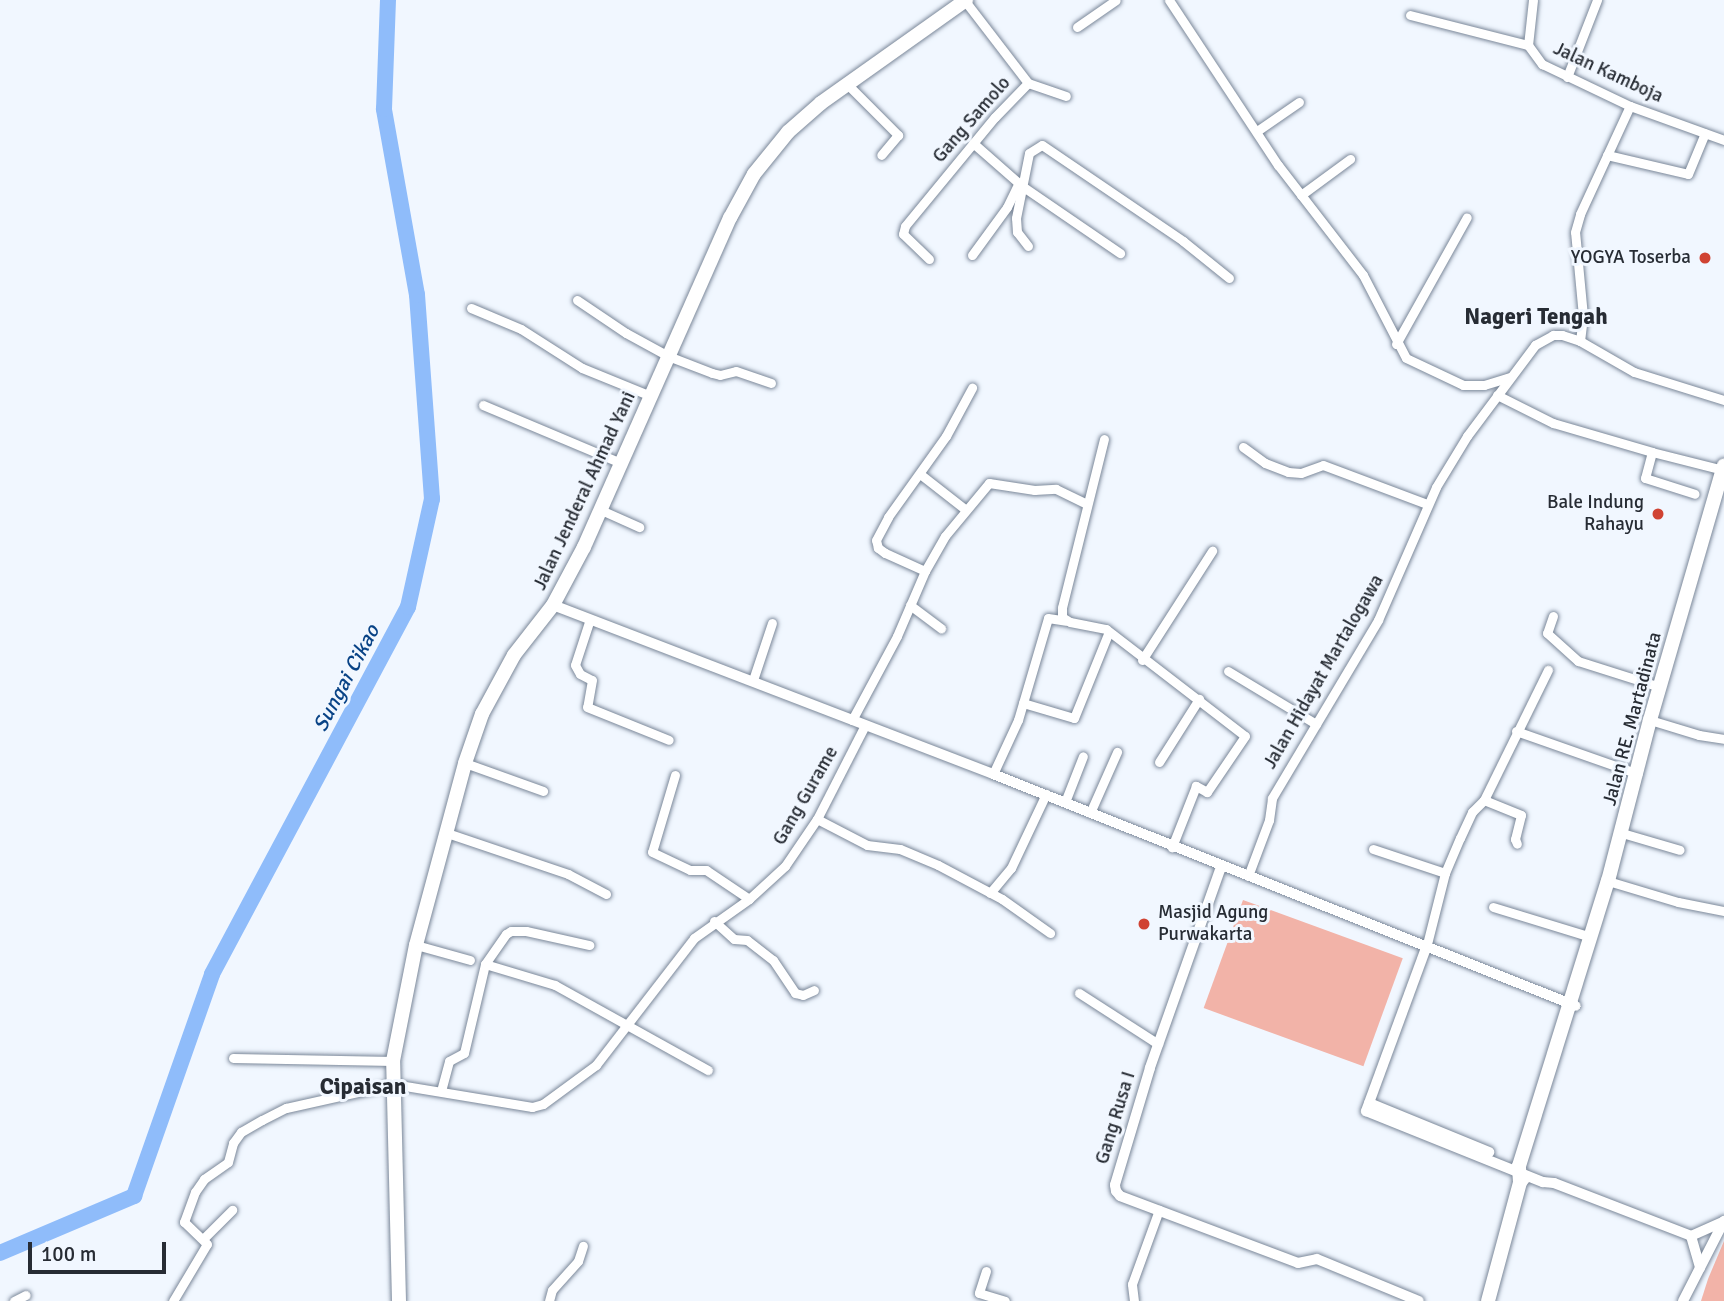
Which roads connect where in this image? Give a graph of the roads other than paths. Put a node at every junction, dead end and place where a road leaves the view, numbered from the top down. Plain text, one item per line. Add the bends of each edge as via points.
1 (966, 0) edge
2 (1116, 0) edge
3 (1169, 0) edge
4 (1533, 0) edge
5 (1597, 0) edge
6 (1410, 15) dead end
7 (1077, 27) dead end
8 (1528, 45) junction
9 (1567, 76) junction
10 (846, 83) junction
11 (1028, 83) junction
12 (1066, 96) dead end
13 (1299, 102) dead end
14 (1630, 106) junction
15 (1257, 131) junction
16 (1705, 133) junction
17 (1724, 140) edge
18 (973, 143) junction
19 (881, 155) dead end
20 (1607, 155) junction
21 (1350, 159) dead end
22 (1020, 185) junction
23 (1301, 195) junction
24 (1467, 217) dead end
25 (1028, 246) dead end
26 (1120, 253) dead end
27 (972, 255) dead end
28 (929, 259) dead end
29 (1229, 278) dead end
30 (577, 300) dead end
31 (471, 308) dead end
32 (1580, 341) junction
33 (1396, 344) junction
34 (668, 356) junction
35 (1512, 376) junction
36 (771, 383) dead end
37 (971, 388) dead end
38 (1497, 395) junction
39 (651, 396) junction
40 (1724, 400) edge
41 (483, 405) dead end
42 (1104, 439) dead end
43 (1243, 447) dead end
44 (1652, 452) junction
45 (621, 463) junction
46 (1723, 468) edge
47 (920, 474) junction
48 (1695, 494) dead end
49 (1087, 504) junction
50 (1427, 504) junction
51 (601, 510) junction
52 (966, 510) junction
53 (639, 527) dead end
54 (1212, 551) dead end
55 (925, 571) junction
56 (553, 605) junction
57 (910, 606) junction
58 (1553, 616) dead end
59 (590, 619) junction
60 (1066, 621) junction
61 (772, 623) dead end
62 (941, 628) dead end
63 (1108, 634) junction
64 (1142, 660) junction
65 (1548, 670) dead end
66 (1228, 671) dead end
67 (753, 680) junction
68 (1660, 687) junction
69 (1199, 699) junction
70 (1023, 703) junction
71 (852, 720) junction
72 (1650, 720) junction
73 (1316, 724) junction
74 (865, 725) junction
75 (1516, 731) junction
76 (1724, 739) edge
77 (669, 740) dead end
78 (1116, 752) dead end
79 (1083, 756) dead end
80 (1159, 762) dead end
81 (465, 763) junction
82 (993, 774) junction
83 (1638, 774) junction
84 (675, 775) dead end
85 (544, 791) dead end
86 (1046, 794) junction
87 (1484, 800) junction
88 (1065, 802) junction
89 (1090, 813) junction
90 (817, 819) junction
91 (1622, 832) junction
92 (447, 833) junction
93 (1517, 844) dead end
94 (1172, 847) junction
95 (1373, 849) dead end
96 (1681, 850) dead end
97 (1221, 867) junction
98 (1445, 873) junction
99 (1248, 876) junction
100 (1608, 881) junction
101 (990, 893) junction
102 (606, 894) dead end
103 (749, 899) junction
104 (1493, 907) dead end
105 (1724, 911) edge
106 (714, 921) junction
107 (1050, 933) dead end
108 (1591, 937) junction
109 (416, 945) junction
110 (589, 946) dead end
111 (1426, 948) junction
112 (470, 961) dead end
113 (485, 964) junction
114 (814, 990) dead end
115 (1079, 993) dead end
116 (1572, 1004) junction
117 (630, 1025) junction
118 (1158, 1044) junction
119 (233, 1058) dead end
120 (393, 1061) junction
121 (708, 1070) dead end
122 (393, 1084) junction
123 (441, 1091) junction
124 (1522, 1173) junction
125 (232, 1210) dead end
126 (1160, 1210) junction
127 (1723, 1221) edge
128 (1691, 1236) junction
129 (204, 1238) junction
130 (583, 1246) dead end
131 (1700, 1268) junction
132 (986, 1271) dead end
133 (26, 1295) dead end
134 (14, 1301) edge
135 (173, 1301) edge
136 (400, 1301) edge
137 (549, 1301) edge
138 (1005, 1301) edge
139 (1134, 1301) edge
140 (1419, 1301) edge
141 (1488, 1301) edge
142 (1683, 1301) edge

1 - 10 highway, Jalan Jenderal Ahmad Yani
1 - 11 street, Gang Samolo
2 - 7 street
3 - 15 street
4 - 8 street, Jalan Kamboja
5 - 9 street
6 - 8 street
8 - 9 street, Jalan Kamboja via 1542,64
9 - 14 street, Jalan Kamboja
10 - 19 street via 898,135
10 - 34 highway, Jalan Jenderal Ahmad Yani via 788,132 754,174
11 - 12 street
11 - 18 street, Gang Samolo
13 - 15 street
14 - 16 street, Jalan Kamboja
14 - 20 street
15 - 23 street
16 - 17 street, Jalan Kamboja
16 - 20 street via 1688,174
18 - 22 street
18 - 28 street, Gang Samolo via 903,230
20 - 32 street via 1575,232 1583,316
21 - 23 street
22 - 25 street via 1016,226
22 - 26 street
22 - 27 street
22 - 29 street via 1029,153 1042,145 1051,148
23 - 33 street via 1363,275
24 - 33 street
30 - 34 street
31 - 39 street via 521,329 582,368
32 - 35 street, Jalan Hidayat Martalogawa via 1563,335 1546,337
32 - 40 street, Jalan Hidayat Martalogawa via 1634,372
33 - 35 street via 1406,358 1463,385 1484,385
34 - 36 street via 720,375 736,371
34 - 39 highway, Jalan Jenderal Ahmad Yani
35 - 38 street, Jalan Hidayat Martalogawa
37 - 47 street
38 - 44 street via 1553,423
38 - 50 street, Jalan Hidayat Martalogawa
39 - 45 highway, Jalan Jenderal Ahmad Yani
41 - 45 street
42 - 49 street
43 - 50 street via 1288,472 1301,473 1323,465
44 - 46 street
44 - 48 street via 1644,478
45 - 51 highway, Jalan Jenderal Ahmad Yani
46 - 68 highway, Jalan RE. Martadinata
47 - 52 street
47 - 55 street via 876,540 885,553
49 - 52 street via 1056,489 989,483
49 - 60 street via 1062,608
50 - 73 street, Jalan Hidayat Martalogawa via 1388,601
51 - 53 street
51 - 56 highway, Jalan Jenderal Ahmad Yani
52 - 55 street
54 - 64 street
55 - 57 street
56 - 59 street
56 - 81 highway, Jalan Jenderal Ahmad Yani via 514,655 492,695
57 - 62 street
57 - 71 street
58 - 68 street via 1547,633 1578,661
59 - 67 street
59 - 77 street via 575,665 592,680 587,707
60 - 63 street via 1100,626
60 - 70 street via 1048,618
61 - 67 street
63 - 64 street
63 - 70 street via 1074,718
64 - 69 street
65 - 75 street
66 - 73 street
67 - 71 street
68 - 72 highway, Jalan RE. Martadinata
69 - 80 street
69 - 94 street via 1245,736 1207,792 1196,786
70 - 82 street
71 - 74 street
72 - 76 street
72 - 83 highway, Jalan RE. Martadinata
73 - 99 street, Jalan Hidayat Martalogawa via 1272,798 1269,820
74 - 82 street
74 - 90 street, Gang Gurame
75 - 83 street
75 - 87 street
78 - 89 street
79 - 88 street
81 - 85 street
81 - 92 highway, Jalan Jenderal Ahmad Yani
82 - 86 street
83 - 91 highway, Jalan RE. Martadinata
84 - 103 street via 652,852 690,870 706,870
86 - 88 street
86 - 101 street via 1011,868
87 - 93 street via 1521,815
87 - 98 street via 1472,812
88 - 89 street
89 - 94 street
90 - 101 street via 867,845 900,849 938,865
90 - 103 street, Gang Gurame via 786,866
91 - 96 street
91 - 100 highway, Jalan RE. Martadinata
92 - 102 street via 558,871
92 - 109 highway, Jalan Jenderal Ahmad Yani
94 - 97 street
95 - 98 street
97 - 99 street
97 - 118 street, Gang Rusa I
98 - 111 street
99 - 111 street
100 - 105 street
100 - 108 highway, Jalan RE. Martadinata
101 - 107 street
103 - 106 street, Gang Gurame
104 - 108 street
106 - 114 street via 734,939 747,940 773,960 795,993
106 - 117 street, Gang Gurame via 694,938
108 - 116 highway, Jalan RE. Martadinata
109 - 112 street
109 - 120 highway, Jalan Jenderal Ahmad Yani
110 - 113 street via 511,931
111 - 116 street
111 - 124 street via 1368,1107
113 - 117 street via 555,985
113 - 123 street via 464,1053 449,1061
115 - 118 street
116 - 124 highway, Jalan RE. Martadinata
117 - 121 street
117 - 123 street, Gang Gurame via 596,1065 543,1104 526,1107
118 - 126 street, Gang Rusa I via 1115,1185 1120,1196
119 - 120 street
120 - 122 highway, Jalan Jenderal Ahmad Yani
122 - 123 street, Gang Gurame
122 - 129 street via 286,1108 241,1132 230,1159 204,1179 184,1217 186,1225
122 - 136 highway, Jalan Jenderal Ahmad Yani
124 - 128 street
124 - 141 highway, Jalan RE. Martadinata
125 - 129 street
126 - 139 street via 1132,1284
126 - 140 street, Gang Rusa I via 1298,1263 1317,1259
127 - 128 street
127 - 131 street
128 - 131 street
129 - 135 street via 207,1244
130 - 137 street via 578,1261 552,1290
131 - 142 street
132 - 138 street via 979,1293
133 - 134 street

